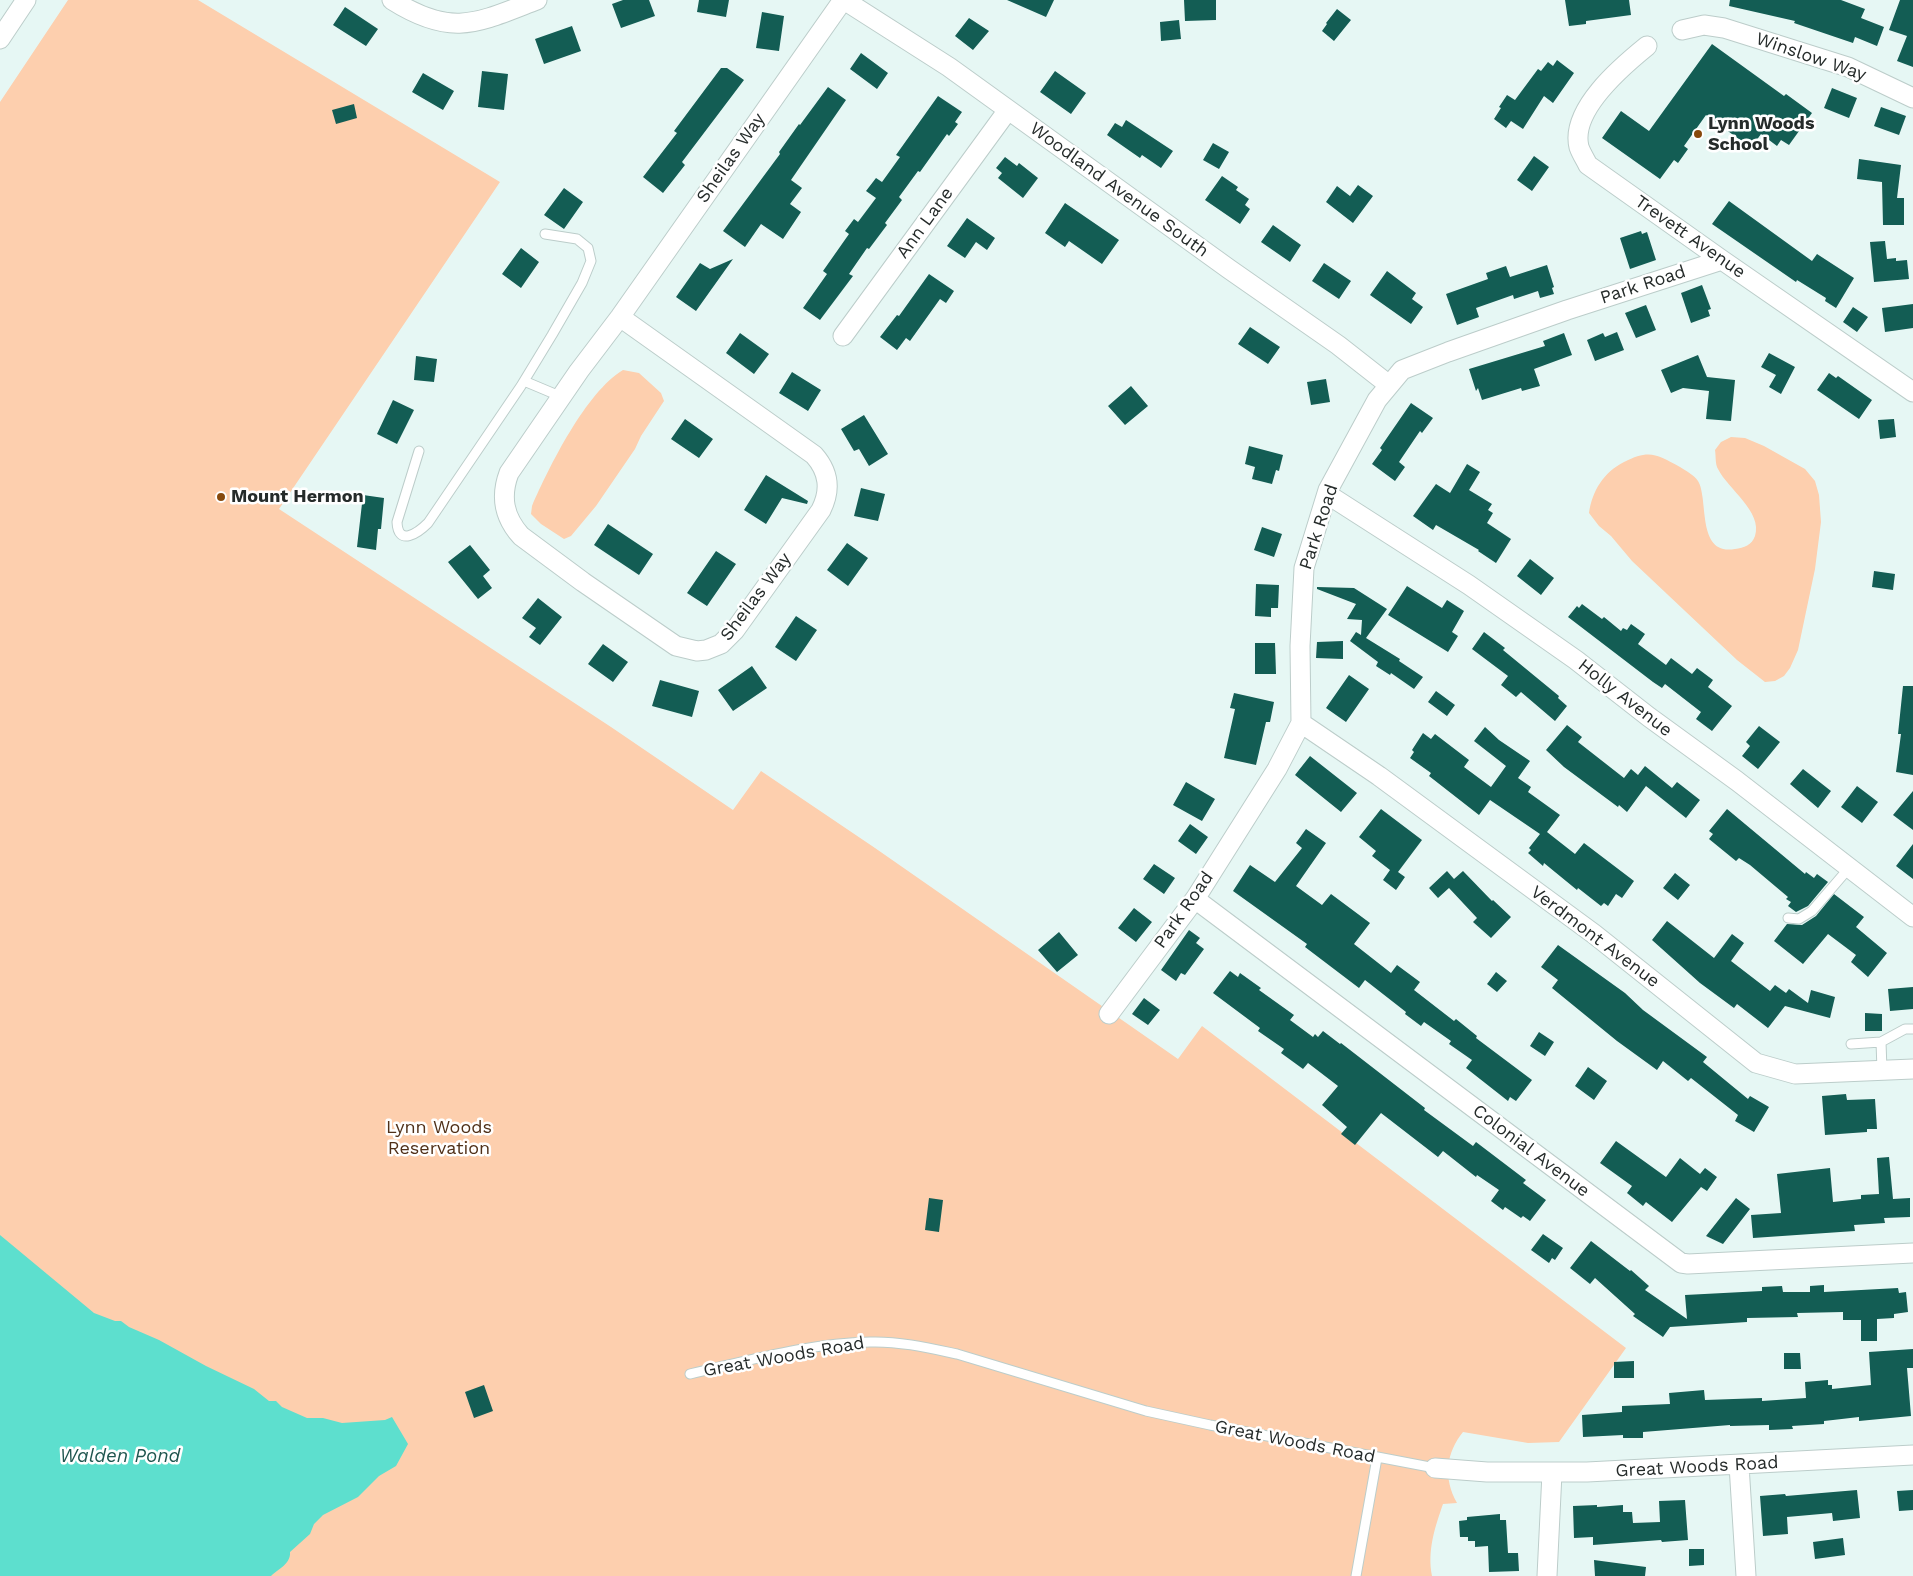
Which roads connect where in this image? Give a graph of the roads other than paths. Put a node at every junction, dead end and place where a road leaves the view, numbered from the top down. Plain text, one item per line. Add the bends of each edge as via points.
1 (26, 0) edge
2 (392, 0) edge
3 (537, 0) edge
4 (844, 0) edge
5 (1682, 30) dead end
6 (0, 39) edge
7 (1647, 46) dead end
8 (1913, 98) edge
9 (1008, 110) junction
10 (545, 234) dead end
11 (1722, 260) junction
12 (620, 317) junction
13 (843, 336) dead end
14 (524, 381) junction
15 (1389, 385) junction
16 (1913, 392) edge
17 (562, 397) junction
18 (419, 451) dead end
19 (1327, 494) junction
20 (1302, 723) junction
21 (1849, 868) junction
22 (1195, 898) junction
23 (1913, 916) edge
24 (1788, 918) dead end
25 (1110, 1014) dead end
26 (1913, 1028) edge
27 (1881, 1042) junction
28 (1851, 1044) dead end
29 (1913, 1069) edge
30 (1882, 1070) junction
31 (1913, 1252) edge
32 (690, 1374) dead end
33 (1913, 1455) edge
34 (1377, 1458) junction
35 (1739, 1465) junction
36 (1435, 1468) joint
37 (1552, 1473) junction
38 (1356, 1576) edge
39 (1547, 1576) edge
40 (1746, 1576) edge

1 - 6 street
2 - 3 street via 423,17 457,24 483,20
4 - 9 street, Woodland Avenue South via 949,67
4 - 12 street, Sheilas Way
5 - 8 street, Winslow Way via 1706,25 1724,28 1848,66
7 - 11 street, Trevett Avenue via 1631,58 1584,112 1579,130 1580,148 1588,164
9 - 13 street, Ann Lane
9 - 15 street, Woodland Avenue South via 1338,344
10 - 14 lane via 577,239 588,248 591,260 582,283
11 - 15 street, Park Road via 1448,352 1402,370
11 - 16 street, Trevett Avenue
12 - 17 street, Sheilas Way
12 - 17 street, Sheilas Way via 814,455 826,473 828,490 821,510 735,630 721,644 697,651 676,646 583,582 514,529 505,510 504,492 509,473
14 - 17 lane
14 - 18 lane via 428,522 407,537 398,531 397,522
15 - 19 street, Park Road via 1377,400
19 - 20 street, Park Road via 1304,568 1300,646
19 - 21 street, Holly Avenue via 1469,585 1576,660
20 - 22 street, Park Road via 1277,769
20 - 30 street, Verdmont Avenue via 1594,934 1756,1063 1795,1074
21 - 23 street, Holly Avenue
21 - 24 lane via 1812,912 1800,919
22 - 25 street, Park Road
22 - 31 street, Colonial Avenue via 1681,1263
26 - 27 lane via 1904,1029
27 - 28 lane
27 - 30 lane
29 - 30 street, Verdmont Avenue
32 - 34 lane, Great Woods Road via 855,1342 927,1347 1146,1410
33 - 35 street, Great Woods Road
34 - 36 lane, Great Woods Road
34 - 38 lane
35 - 37 street, Great Woods Road
35 - 40 street
36 - 37 street, Great Woods Road
37 - 39 street

